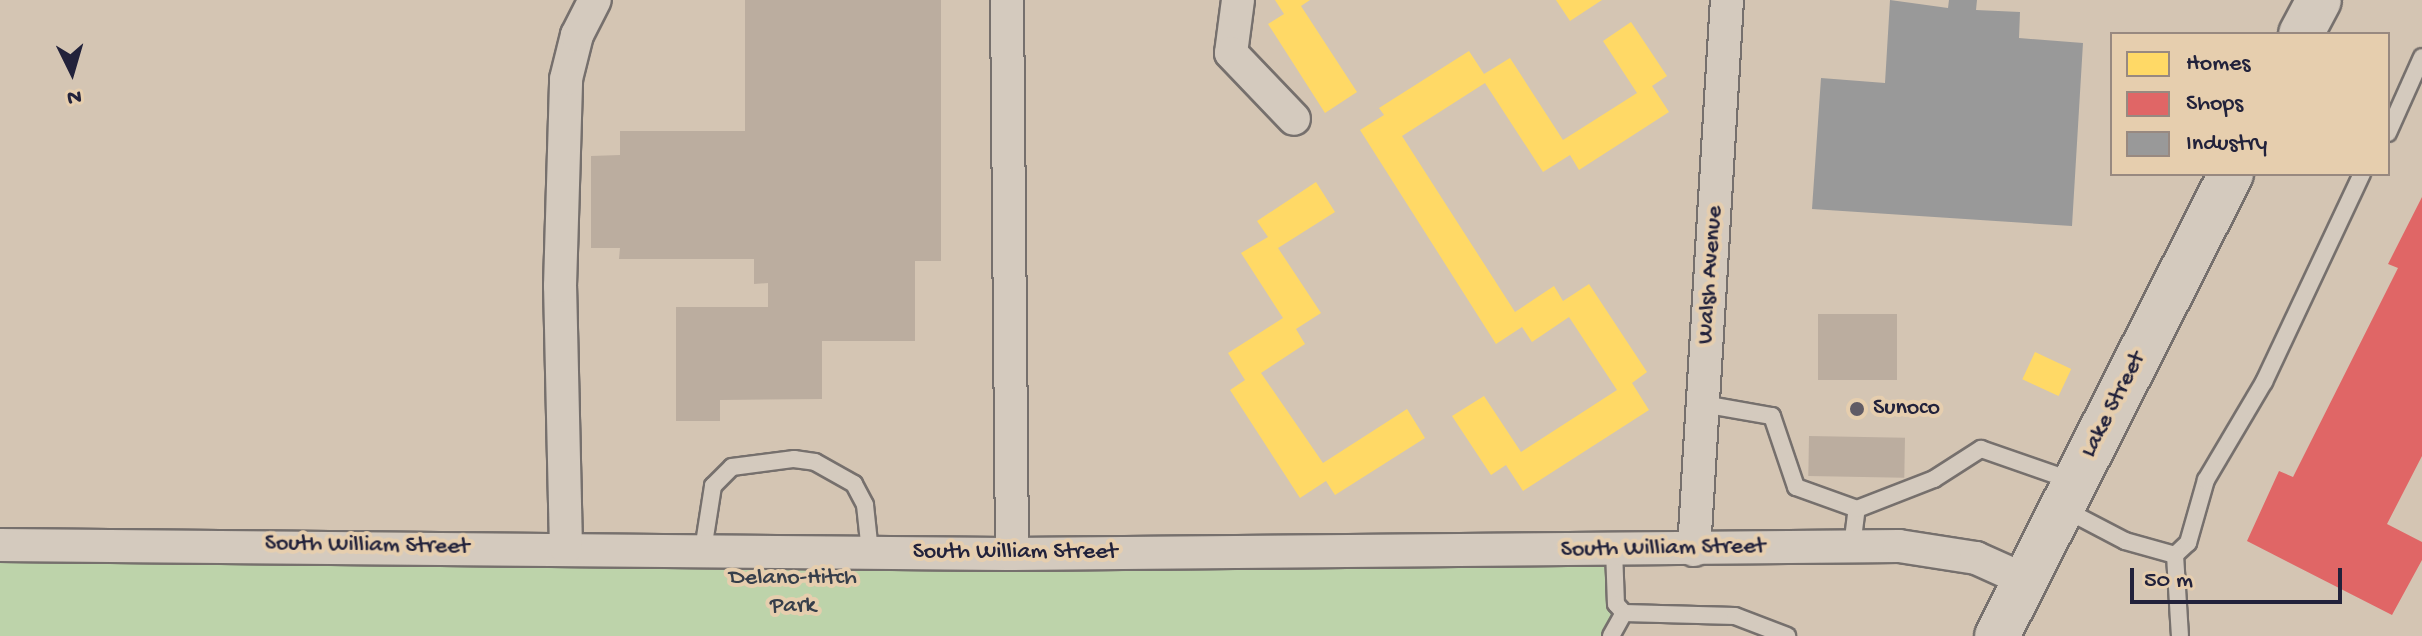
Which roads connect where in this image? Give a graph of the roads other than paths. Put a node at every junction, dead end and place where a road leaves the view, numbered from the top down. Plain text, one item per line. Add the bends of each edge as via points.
1 (595, 0) edge
2 (1007, 0) edge
3 (1238, 0) edge
4 (1727, 0) edge
5 (2319, 0) edge
6 (2302, 32) edge
7 (2422, 57) edge
8 (1294, 119) dead end
9 (2390, 129) edge
10 (2230, 176) edge
11 (2361, 176) edge
12 (1703, 404) junction
13 (2068, 494) junction
14 (1857, 509) junction
15 (0, 545) edge
16 (1852, 547) junction
17 (566, 548) junction
18 (703, 550) junction
19 (1614, 550) junction
20 (1694, 550) junction
21 (870, 552) junction
22 (1012, 554) junction
23 (2175, 555) junction
24 (2025, 580) junction
25 (1624, 613) junction
26 (1611, 636) edge
27 (1787, 636) edge
28 (1997, 636) edge
29 (2180, 636) edge

1 - 17 street via 577,35 566,79 560,286
2 - 22 street
3 - 8 street via 1231,53
4 - 12 street, Walsh Avenue
5 - 6 main road
7 - 9 lane
10 - 13 main road, Lake Street
11 - 23 lane via 2264,382 2206,480 2188,543
12 - 14 lane via 1772,416 1796,487
12 - 20 street, Walsh Avenue
13 - 14 lane via 1981,449 1934,479
13 - 23 lane via 2125,541
13 - 24 main road, Lake Street
14 - 16 lane
15 - 17 street, South William Street
16 - 20 street, South William Street
16 - 24 street, South William Street via 1899,546 1976,558
17 - 18 street, South William Street
18 - 21 street, South William Street
18 - 21 lane via 713,486 732,467 794,459 815,462 854,484 865,505
19 - 20 street, South William Street
19 - 22 street, South William Street
19 - 25 lane via 1616,604
21 - 22 street, South William Street
23 - 29 lane
24 - 28 main road, Lake Street
25 - 26 lane
25 - 27 lane via 1735,616

